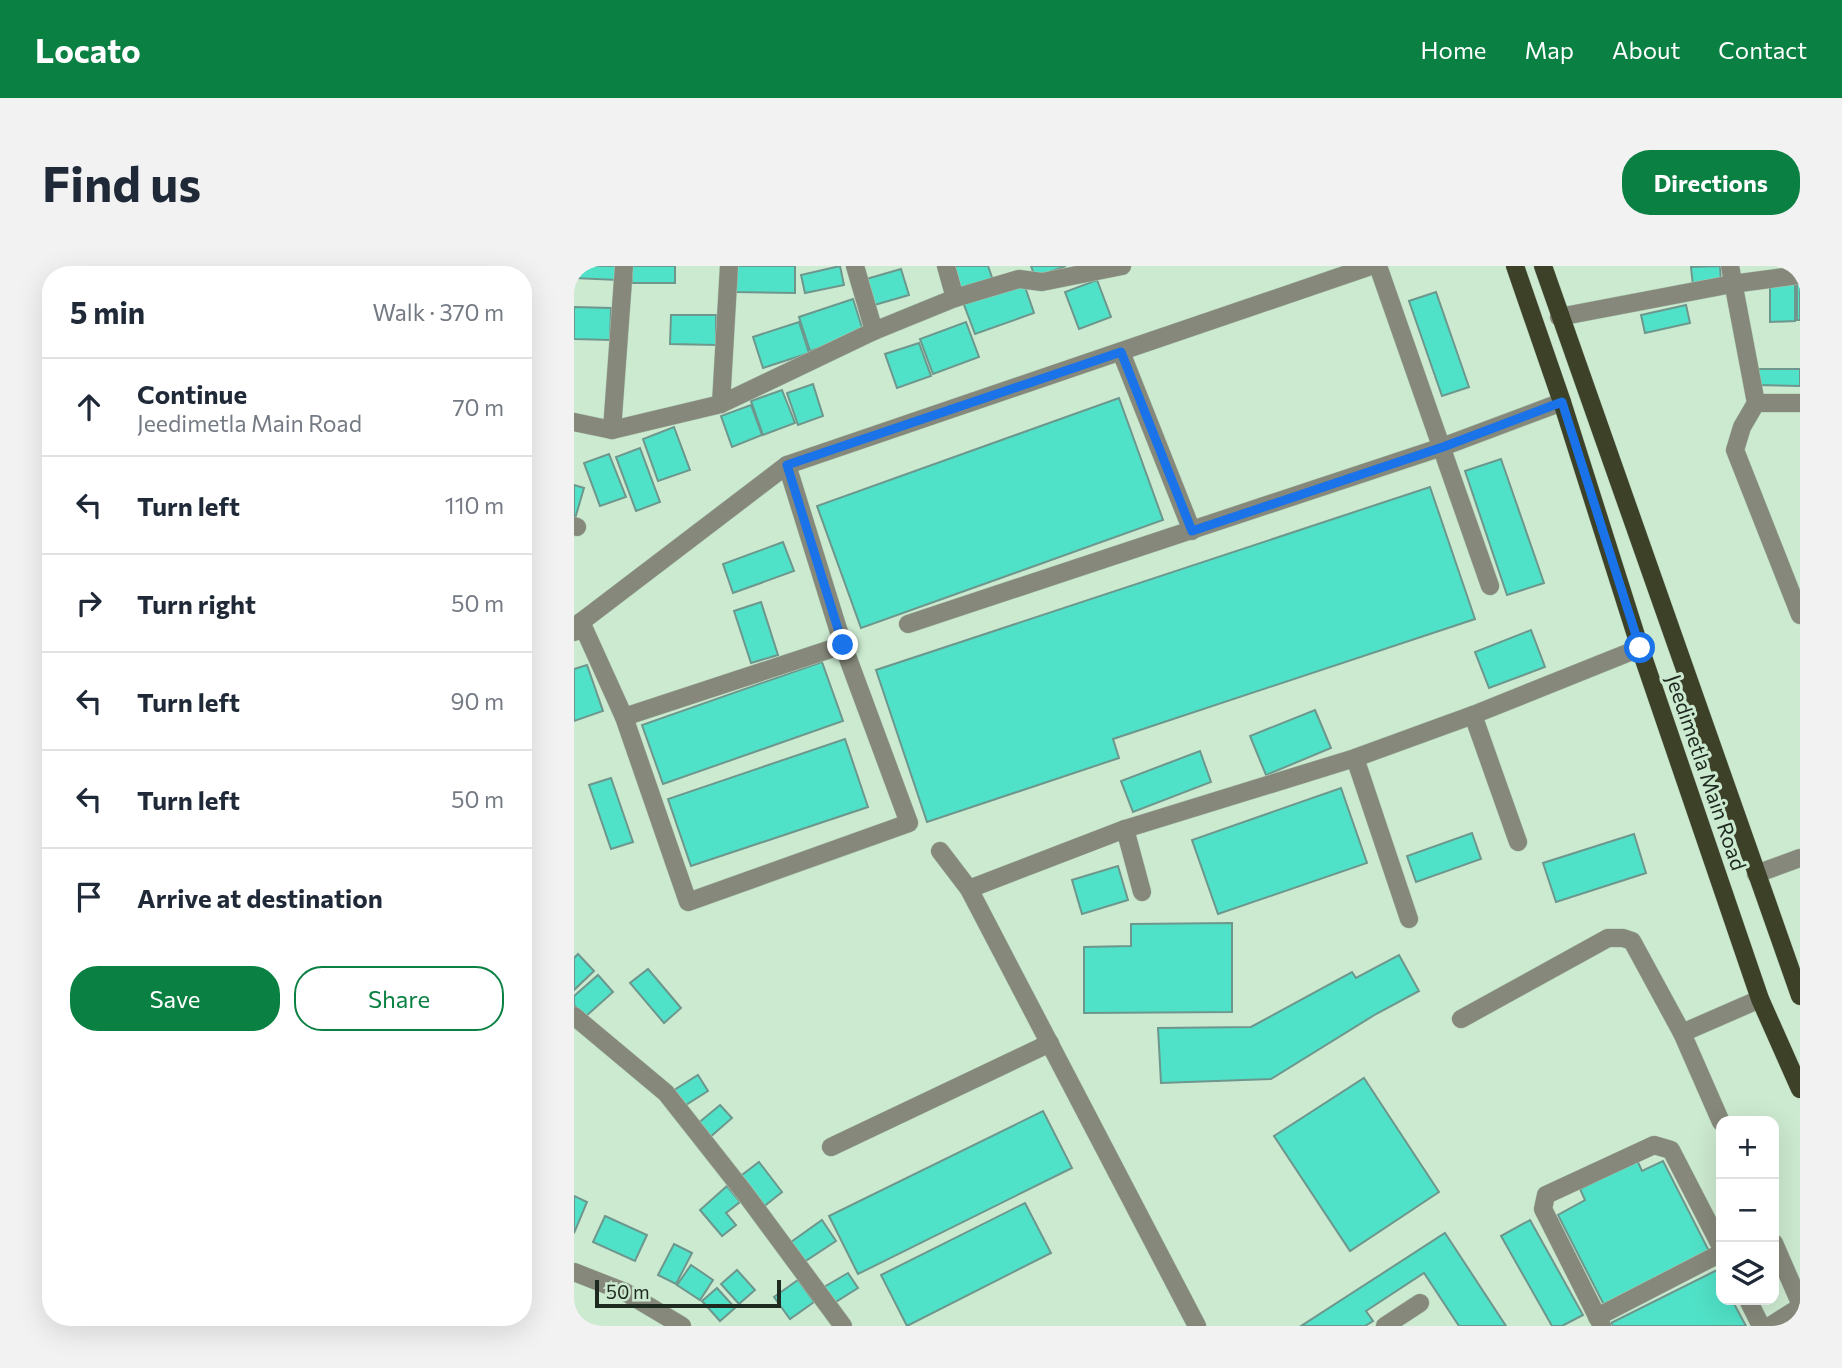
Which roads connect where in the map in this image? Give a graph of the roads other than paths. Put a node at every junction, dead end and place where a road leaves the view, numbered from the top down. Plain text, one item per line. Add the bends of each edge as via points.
1 (624, 266) edge
2 (729, 266) edge
3 (855, 266) edge
4 (946, 266) edge
5 (1371, 266) edge
6 (1378, 266) edge
7 (1515, 266) edge
8 (1543, 266) edge
9 (1117, 267) edge
10 (1017, 273) edge
11 (1731, 275) edge
12 (1800, 275) edge
13 (955, 298) junction
14 (1559, 317) junction
15 (874, 331) junction
16 (1121, 352) junction
17 (1562, 402) junction
18 (1756, 403) junction
19 (1800, 403) edge
20 (721, 404) junction
21 (574, 422) edge
22 (612, 430) junction
23 (1443, 447) junction
24 (787, 465) junction
25 (1192, 531) junction
26 (1490, 586) dead end
27 (1800, 615) edge
28 (908, 624) dead end
29 (578, 627) edge
30 (843, 645) junction
31 (1640, 648) junction
32 (1473, 715) junction
33 (624, 717) junction
34 (1355, 758) junction
35 (1125, 829) junction
36 (1518, 842) dead end
37 (940, 852) dead end
38 (1800, 858) edge
39 (1756, 874) junction
40 (969, 889) junction
41 (1142, 892) dead end
42 (1409, 919) dead end
43 (1800, 996) edge
44 (1760, 999) junction
45 (574, 1016) edge
46 (1461, 1019) dead end
47 (1682, 1033) junction
48 (1050, 1043) junction
49 (1800, 1089) edge
50 (1718, 1116) edge
51 (831, 1147) dead end
52 (1718, 1242) edge
53 (1779, 1255) edge
54 (1716, 1256) edge
55 (574, 1272) edge
56 (1420, 1303) dead end
57 (1750, 1305) edge
58 (1800, 1305) edge
59 (1600, 1322) edge
60 (682, 1326) edge
61 (843, 1326) edge
62 (1197, 1326) edge
63 (1385, 1326) edge
64 (1761, 1326) edge
65 (1770, 1326) edge

1 - 22 street
2 - 20 street
3 - 15 street
4 - 13 street
5 - 16 street
6 - 23 street
7 - 17 main road, Jeedimetla Main Road
8 - 14 main road, Jeedimetla Main Road
9 - 10 street via 1042,282
10 - 13 street
11 - 12 street
11 - 14 street
11 - 18 street
13 - 15 street
14 - 39 main road, Jeedimetla Main Road
15 - 20 street
16 - 24 street
16 - 25 street
17 - 23 street
17 - 31 main road, Jeedimetla Main Road
18 - 19 street
18 - 27 street via 1735,450
20 - 22 street
21 - 22 street
23 - 25 street
23 - 26 street
24 - 29 street
24 - 30 street
25 - 28 street
29 - 33 street
30 - 33 street
30 - 33 street via 909,823 688,902
31 - 32 street
31 - 44 main road, Jeedimetla Main Road
32 - 34 street
32 - 36 street
34 - 35 street
34 - 42 street
35 - 40 street
35 - 41 street
37 - 40 street
38 - 39 street
39 - 43 main road, Jeedimetla Main Road
40 - 48 street
44 - 47 street
44 - 49 main road, Jeedimetla Main Road
45 - 61 street via 666,1093
46 - 47 street via 1608,938 1623,938 1632,941
47 - 50 street
48 - 51 street
48 - 62 street
52 - 59 street via 1671,1150 1662,1146 1654,1145 1546,1195 1543,1209
53 - 58 street
54 - 59 street
55 - 60 street via 625,1292
56 - 63 street
57 - 64 street
58 - 65 street

